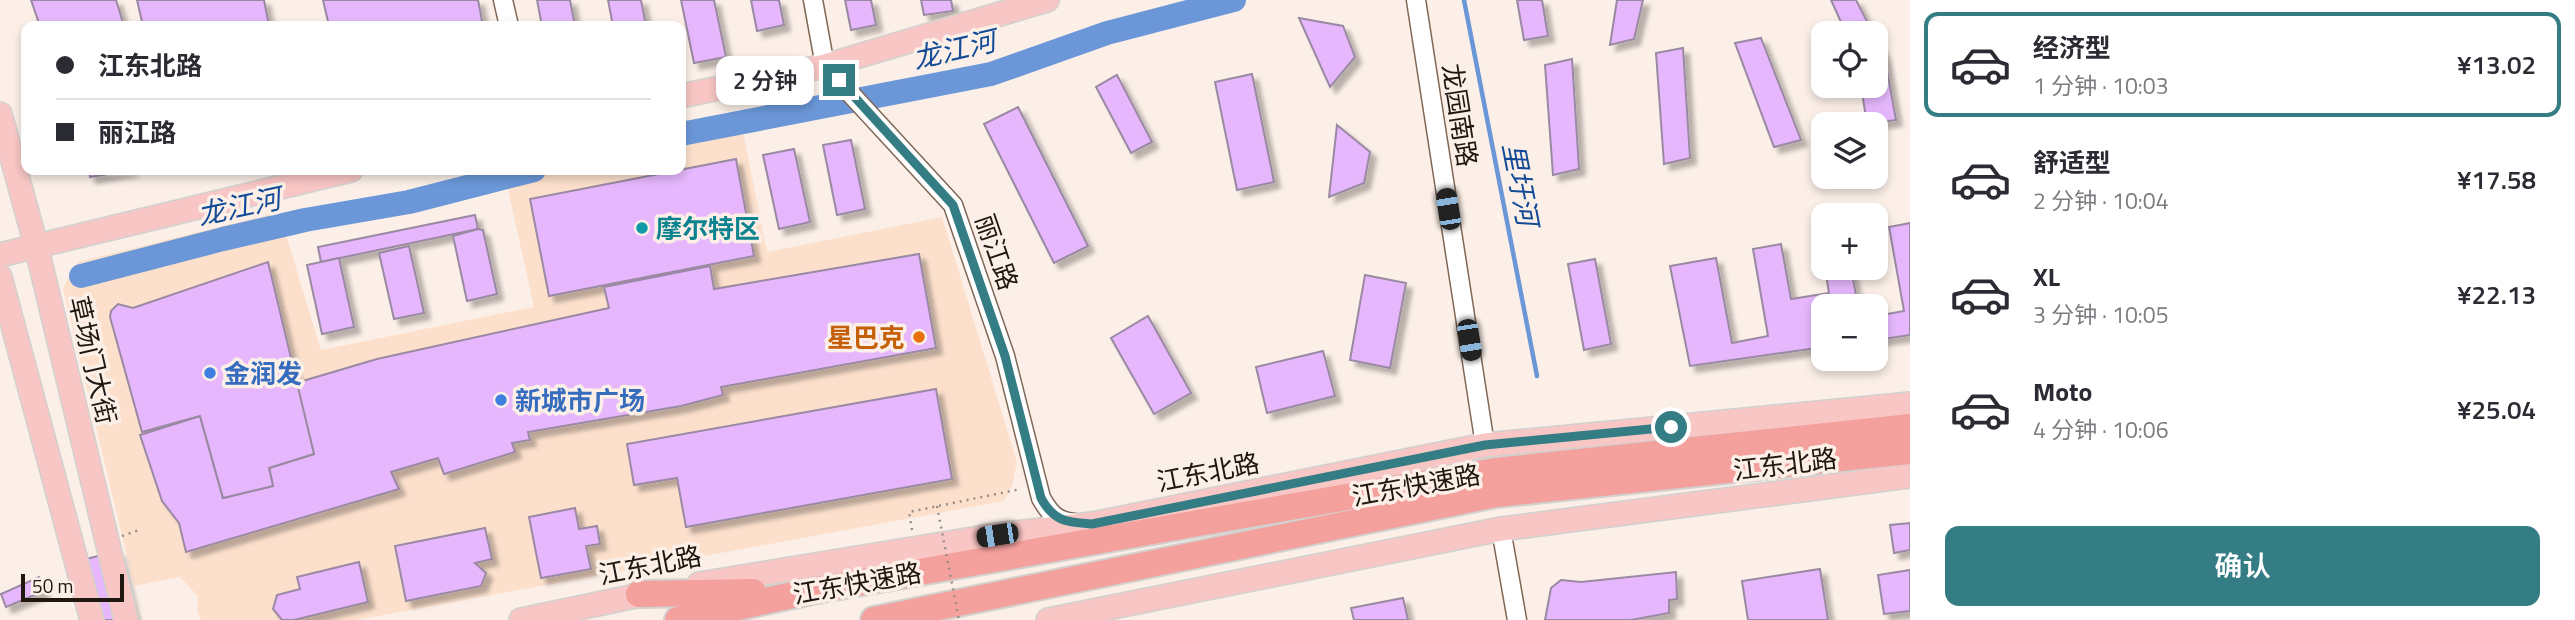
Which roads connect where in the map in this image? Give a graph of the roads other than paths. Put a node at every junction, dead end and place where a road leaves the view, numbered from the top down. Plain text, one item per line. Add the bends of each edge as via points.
1 (503, 0) edge
2 (813, 0) edge
3 (1047, 0) edge
4 (1416, 0) edge
5 (508, 21) edge
6 (825, 66) junction
7 (686, 95) edge
8 (0, 114) edge
9 (330, 175) edge
10 (36, 245) junction
11 (0, 255) edge
12 (0, 277) edge
13 (1910, 404) edge
14 (1910, 427) edge
15 (1485, 445) junction
16 (1910, 451) edge
17 (1910, 476) edge
18 (1040, 491) junction
19 (1092, 524) junction
20 (1501, 529) junction
21 (997, 535) junction
22 (811, 591) junction
23 (639, 594) junction
24 (1104, 614) edge
25 (91, 619) edge
26 (879, 619) edge
27 (126, 620) edge
28 (521, 620) edge
29 (678, 620) edge
30 (1048, 620) edge
31 (1517, 620) edge

1 - 5 street
2 - 6 street
3 - 6 main road
4 - 15 street, 龙园南路
6 - 7 main road
6 - 18 street, 丽江路 via 953,205 1005,356
8 - 10 main road, 草场门大街
9 - 10 main road
10 - 11 main road
10 - 27 main road, 草场门大街
12 - 25 main road
13 - 15 main road, 江东北路
14 - 22 highway, 江东快速路 via 1495,471
15 - 19 main road, 江东北路
16 - 26 highway, 江东快速路 via 1496,495
17 - 20 main road, 江东北路
18 - 19 street via 1049,512 1060,521
18 - 21 street via 1036,517 1024,529
19 - 21 main road, 江东北路
20 - 24 main road, 江东北路
20 - 31 street
21 - 23 main road, 江东北路
22 - 23 highway
22 - 29 highway, 江东快速路
23 - 28 main road, 江东北路
24 - 30 main road, 江东北路

